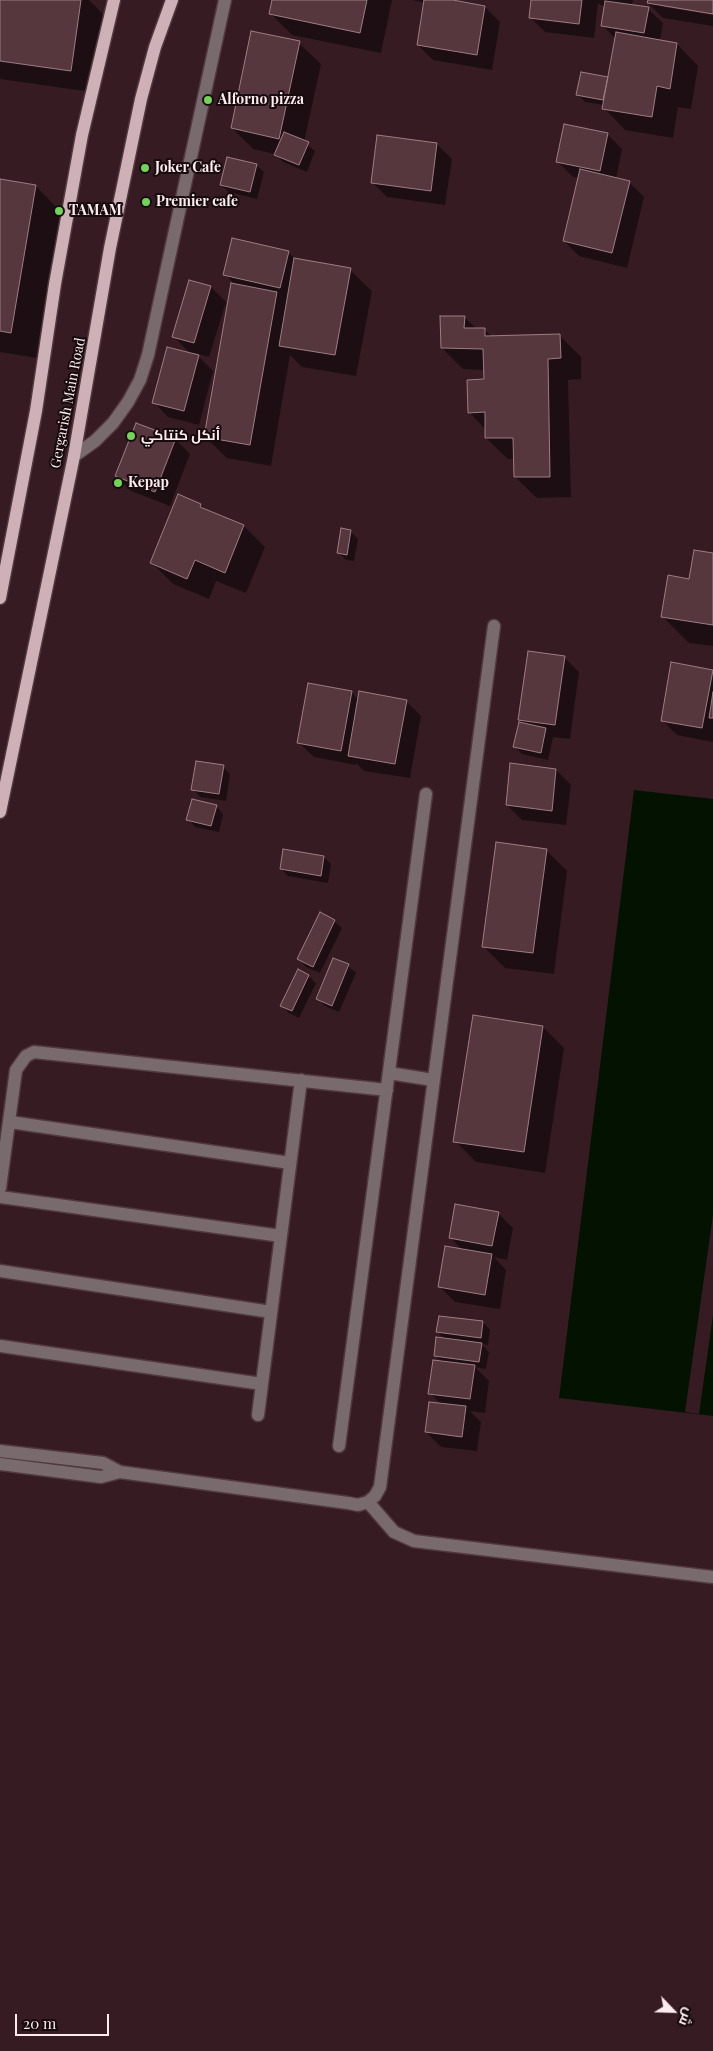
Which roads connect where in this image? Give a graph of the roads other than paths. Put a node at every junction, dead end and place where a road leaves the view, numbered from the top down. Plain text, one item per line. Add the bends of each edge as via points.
1 (114, 0) edge
2 (172, 0) edge
3 (225, 0) edge
4 (74, 456) junction
5 (0, 598) edge
6 (494, 626) dead end
7 (426, 794) dead end
8 (0, 812) edge
9 (389, 1073) junction
10 (301, 1080) junction
11 (434, 1080) junction
12 (387, 1090) junction
13 (10, 1122) junction
14 (290, 1163) junction
15 (0, 1188) edge
16 (0, 1197) edge
17 (281, 1236) junction
18 (0, 1271) edge
19 (271, 1312) junction
20 (0, 1346) edge
21 (262, 1384) junction
22 (258, 1415) dead end
23 (339, 1446) dead end
24 (0, 1451) edge
25 (0, 1464) edge
26 (120, 1472) junction
27 (368, 1502) junction
28 (713, 1577) edge

1 - 5 main road via 82,135 36,411
2 - 4 main road, Gergarish Main Road via 141,99 110,248
3 - 4 lane via 142,372 128,402 113,423 95,442
4 - 8 main road, Gergarish Main Road
6 - 11 lane
7 - 9 lane
9 - 11 lane
9 - 12 lane
10 - 12 lane
10 - 13 lane via 34,1052 20,1062 16,1070
10 - 14 lane
11 - 27 lane via 380,1487
12 - 23 lane
13 - 14 lane
13 - 15 lane
14 - 17 lane
16 - 17 lane
17 - 19 lane
18 - 19 lane
19 - 21 lane
20 - 21 lane
21 - 22 lane
24 - 26 lane via 103,1463
25 - 26 lane via 101,1477
26 - 27 lane via 353,1504
27 - 28 lane via 394,1532 414,1541

